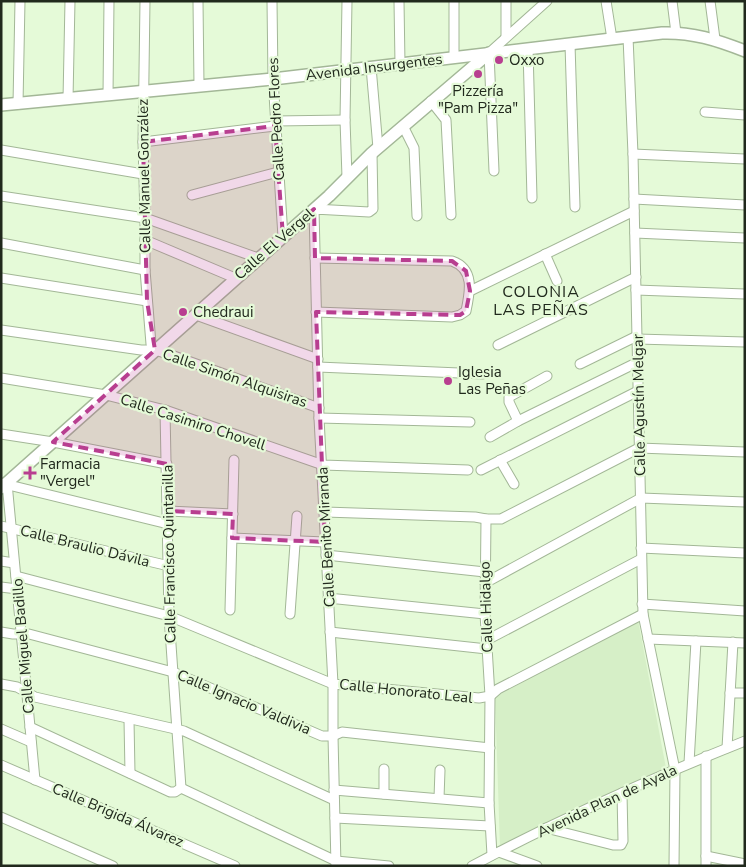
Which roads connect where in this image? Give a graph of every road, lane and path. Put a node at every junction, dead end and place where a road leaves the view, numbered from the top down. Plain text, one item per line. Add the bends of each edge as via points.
1 (20, 1) edge
2 (70, 1) edge
3 (109, 1) edge
4 (145, 1) edge
5 (198, 1) edge
6 (272, 1) edge
7 (347, 1) edge
8 (399, 1) edge
9 (454, 1) edge
10 (506, 1) edge
11 (548, 1) edge
12 (606, 1) edge
13 (672, 1) edge
14 (710, 1) edge
15 (676, 33) junction
16 (628, 37) junction
17 (506, 38) junction
18 (612, 39) junction
19 (715, 40) junction
20 (570, 44) junction
21 (528, 49) junction
22 (745, 51) edge
23 (488, 53) junction
24 (454, 58) junction
25 (400, 64) junction
26 (371, 67) junction
27 (346, 71) junction
28 (273, 79) junction
29 (199, 86) junction
30 (143, 92) junction
31 (108, 95) junction
32 (68, 99) junction
33 (431, 101) junction
34 (18, 104) junction
35 (1, 105) edge
36 (705, 112) dead end
37 (745, 115) edge
38 (345, 120) junction
39 (275, 123) junction
40 (403, 126) junction
41 (143, 142) junction
42 (1, 150) edge
43 (375, 151) junction
44 (633, 154) junction
45 (745, 159) edge
46 (494, 171) dead end
47 (278, 172) junction
48 (143, 174) junction
49 (347, 177) junction
50 (192, 195) dead end
51 (1, 196) edge
52 (532, 198) dead end
53 (634, 200) junction
54 (745, 205) edge
55 (575, 207) dead end
56 (314, 209) junction
57 (634, 211) junction
58 (451, 215) dead end
59 (417, 216) dead end
60 (145, 218) junction
61 (635, 233) junction
62 (283, 237) junction
63 (745, 238) edge
64 (145, 240) junction
65 (1, 243) edge
66 (545, 254) junction
67 (258, 258) junction
68 (315, 258) junction
69 (145, 270) junction
70 (636, 277) junction
71 (1, 278) edge
72 (235, 278) junction
73 (558, 281) dead end
74 (636, 290) junction
75 (470, 291) junction
76 (745, 294) edge
77 (147, 301) junction
78 (316, 312) junction
79 (196, 315) junction
80 (1, 330) edge
81 (637, 338) junction
82 (745, 342) edge
83 (498, 345) dead end
84 (155, 350) junction
85 (638, 362) junction
86 (318, 363) junction
87 (580, 364) dead end
88 (484, 374) dead end
89 (546, 376) dead end
90 (1, 378) edge
91 (638, 391) junction
92 (106, 394) junction
93 (319, 408) junction
94 (165, 410) junction
95 (319, 418) junction
96 (518, 421) junction
97 (470, 422) dead end
98 (1, 434) edge
99 (490, 437) dead end
100 (53, 442) junction
101 (639, 448) junction
102 (745, 452) edge
103 (234, 460) dead end
104 (500, 460) junction
105 (167, 464) junction
106 (322, 465) junction
107 (468, 470) dead end
108 (481, 470) dead end
109 (514, 484) dead end
110 (3, 485) edge
111 (641, 498) junction
112 (745, 502) edge
113 (168, 512) junction
114 (325, 512) junction
115 (233, 514) junction
116 (297, 516) dead end
117 (486, 519) junction
118 (168, 524) junction
119 (1, 526) edge
120 (11, 528) junction
121 (232, 538) junction
122 (295, 541) junction
123 (325, 542) junction
124 (641, 548) junction
125 (745, 553) edge
126 (326, 555) junction
127 (641, 559) junction
128 (1, 560) edge
129 (14, 562) junction
130 (169, 566) junction
131 (485, 572) junction
132 (16, 576) junction
133 (485, 583) junction
134 (1, 587) edge
135 (17, 589) junction
136 (328, 598) junction
137 (642, 609) junction
138 (230, 610) dead end
139 (745, 611) edge
140 (290, 614) dead end
141 (485, 614) junction
142 (169, 616) junction
143 (1, 632) edge
144 (330, 632) junction
145 (22, 634) junction
146 (648, 639) junction
147 (696, 641) junction
148 (733, 642) junction
149 (745, 643) edge
150 (487, 645) junction
151 (173, 672) junction
152 (1, 684) edge
153 (333, 684) junction
154 (26, 691) junction
155 (730, 693) junction
156 (745, 693) edge
157 (490, 696) junction
158 (129, 720) junction
159 (30, 727) junction
160 (1, 729) edge
161 (176, 730) junction
162 (332, 736) junction
163 (31, 742) junction
164 (745, 742) edge
165 (490, 748) junction
166 (727, 748) junction
167 (706, 756) junction
168 (689, 763) junction
169 (1, 765) edge
170 (384, 769) dead end
171 (440, 770) dead end
172 (675, 770) junction
173 (130, 774) junction
174 (35, 780) junction
175 (181, 788) junction
176 (622, 793) junction
177 (384, 794) junction
178 (334, 795) junction
179 (439, 798) junction
180 (490, 803) junction
181 (1, 817) edge
182 (335, 818) junction
183 (490, 826) junction
184 (546, 828) junction
185 (496, 853) junction
186 (706, 856) junction
187 (336, 863) edge
188 (745, 864) edge
189 (113, 866) edge
190 (235, 866) edge
191 (389, 866) edge
192 (472, 866) edge
193 (537, 866) edge
194 (674, 866) edge
195 (706, 866) edge

1 - 34 street
2 - 32 street
3 - 31 street
4 - 30 street, Calle Manuel González
5 - 29 street
6 - 28 street, Calle Pedro Flores
7 - 27 street
8 - 25 street
9 - 24 street
10 - 17 street
11 - 17 street, Calle El Vergel
12 - 18 street
13 - 15 street
14 - 19 street
15 - 16 street, Avenida Insurgentes
15 - 19 street, Avenida Insurgentes
16 - 18 street, Avenida Insurgentes
16 - 44 street, Calle Agustín Melgar
17 - 23 street, Calle El Vergel
18 - 20 street, Avenida Insurgentes
19 - 22 street, Avenida Insurgentes
20 - 21 street, Avenida Insurgentes
20 - 55 street
21 - 23 street, Avenida Insurgentes
21 - 52 street
23 - 24 street, Avenida Insurgentes
23 - 33 street, Calle El Vergel
23 - 46 street
24 - 25 street, Avenida Insurgentes
25 - 26 street, Avenida Insurgentes
26 - 27 street, Avenida Insurgentes
26 - 43 street
27 - 28 street, Avenida Insurgentes
27 - 38 street
28 - 29 street, Avenida Insurgentes
28 - 39 street, Calle Pedro Flores
29 - 30 street, Avenida Insurgentes
30 - 31 street, Avenida Insurgentes
30 - 41 street, Calle Manuel González
31 - 32 street, Avenida Insurgentes
32 - 34 street, Avenida Insurgentes
33 - 40 street, Calle El Vergel
33 - 58 street via 446,120
34 - 35 street, Avenida Insurgentes
36 - 37 street
38 - 39 street
38 - 49 street
39 - 41 street
39 - 47 street, Calle Pedro Flores
40 - 43 street, Calle El Vergel
40 - 59 street via 414,148
41 - 48 street, Calle Manuel González
42 - 48 street
43 - 49 street, Calle El Vergel
43 - 56 street via 373,209 369,212
44 - 45 street
44 - 53 street, Calle Agustín Melgar
47 - 50 street
47 - 62 street, Calle Pedro Flores
48 - 60 street, Calle Manuel González
49 - 56 street, Calle El Vergel
51 - 60 street
53 - 54 street
53 - 57 street, Calle Agustín Melgar
56 - 62 street, Calle El Vergel
56 - 68 street, Calle Benito Miranda
57 - 61 street, Calle Agustín Melgar
57 - 66 street
60 - 64 street, Calle Manuel González
60 - 67 street
61 - 63 street
61 - 70 street, Calle Agustín Melgar
62 - 67 street, Calle El Vergel
64 - 69 street, Calle Manuel González
64 - 72 street
65 - 69 street
66 - 73 street
66 - 75 street
67 - 72 street, Calle El Vergel
68 - 75 street via 452,261 466,271
68 - 78 street, Calle Benito Miranda
69 - 77 street, Calle Manuel González
70 - 74 street, Calle Agustín Melgar
70 - 83 street
71 - 77 street
72 - 79 street, Calle El Vergel
74 - 76 street
74 - 81 street, Calle Agustín Melgar
75 - 78 street via 466,311 452,317
77 - 84 street, Calle Manuel González via 151,344
78 - 86 street, Calle Benito Miranda
79 - 84 street, Calle El Vergel
79 - 86 street
80 - 84 street, Calle Simón Alquisiras
81 - 82 street
81 - 85 street, Calle Agustín Melgar
81 - 87 street
84 - 92 street, Calle El Vergel
84 - 93 street, Calle Simón Alquisiras
85 - 91 street, Calle Agustín Melgar
85 - 96 street
86 - 88 street
86 - 93 street, Calle Benito Miranda
89 - 96 street via 509,397
90 - 92 street, Calle Casimiro Chovell
91 - 101 street, Calle Agustín Melgar
91 - 104 street
92 - 94 street, Calle Casimiro Chovell
92 - 100 street, Calle El Vergel
93 - 95 street, Calle Benito Miranda
94 - 105 street, Calle Francisco Quintanilla
94 - 106 street, Calle Casimiro Chovell
95 - 97 street
95 - 106 street, Calle Benito Miranda
96 - 99 street
98 - 100 street
100 - 105 street
100 - 110 street, Calle El Vergel
101 - 102 street
101 - 111 street, Calle Agustín Melgar
101 - 117 street via 501,519
103 - 115 street
104 - 108 street
104 - 109 street
105 - 113 street, Calle Francisco Quintanilla
106 - 107 street, Calle Casimiro Chovell
106 - 114 street, Calle Benito Miranda
110 - 118 street
110 - 120 street, Calle Miguel Badillo
111 - 112 street
111 - 124 street, Calle Agustín Melgar
111 - 133 street
113 - 115 street
113 - 118 street, Calle Francisco Quintanilla
114 - 117 street
114 - 123 street, Calle Benito Miranda
115 - 121 street
116 - 122 street
117 - 131 street, Calle Hidalgo
118 - 130 street, Calle Francisco Quintanilla
119 - 120 street, Calle Braulio Dávila
120 - 129 street, Calle Miguel Badillo
120 - 130 street, Calle Braulio Dávila
121 - 122 street
121 - 138 street
122 - 123 street
122 - 140 street
123 - 126 street, Calle Benito Miranda
124 - 125 street
124 - 127 street, Calle Agustín Melgar
126 - 131 street
126 - 136 street, Calle Benito Miranda
127 - 137 street, Calle Agustín Melgar
127 - 150 street
128 - 129 street
129 - 132 street, Calle Miguel Badillo
130 - 142 street, Calle Francisco Quintanilla
131 - 133 street, Calle Hidalgo
132 - 135 street, Calle Miguel Badillo
132 - 142 street, Calle Honorato Leal
133 - 141 street, Calle Hidalgo
134 - 135 street
135 - 145 street, Calle Miguel Badillo
136 - 141 street
136 - 144 street, Calle Benito Miranda
137 - 139 street
137 - 146 street, Calle Agustín Melgar
137 - 157 street, Calle Honorato Leal
141 - 150 street, Calle Hidalgo
142 - 151 street, Calle Francisco Quintanilla
142 - 153 street, Calle Honorato Leal
143 - 145 street, Calle Ignacio Valdivia
144 - 150 street
144 - 153 street, Calle Benito Miranda
145 - 151 street, Calle Ignacio Valdivia
145 - 154 street, Calle Miguel Badillo
146 - 147 street
146 - 172 street, Calle Agustín Melgar
147 - 148 street
147 - 168 street
148 - 149 street
148 - 155 street
150 - 157 street, Calle Hidalgo
151 - 161 street, Calle Francisco Quintanilla
151 - 162 street, Calle Ignacio Valdivia via 322,736
152 - 154 street
153 - 157 street, Calle Honorato Leal via 479,698
153 - 162 street, Calle Benito Miranda
154 - 158 street via 35,697
154 - 159 street, Calle Miguel Badillo
155 - 156 street
155 - 166 street
157 - 165 street, Calle Hidalgo
158 - 161 street
158 - 173 street
159 - 163 street, Calle Miguel Badillo
159 - 173 street
160 - 163 street
161 - 175 street, Calle Francisco Quintanilla
161 - 178 street
162 - 165 street, Calle Ignacio Valdivia via 342,732
162 - 178 street, Calle Benito Miranda
163 - 174 street, Calle Miguel Badillo
164 - 166 street, Avenida Plan de Ayala
165 - 180 street, Calle Hidalgo
166 - 167 street, Avenida Plan de Ayala
167 - 168 street, Avenida Plan de Ayala
167 - 186 street
168 - 172 street, Avenida Plan de Ayala
169 - 174 street, Calle Brigida Álvarez
170 - 177 street
171 - 179 street
172 - 176 street, Avenida Plan de Ayala
172 - 194 street, Calle Agustín Melgar
173 - 175 street via 170,792
174 - 190 street, Calle Brigida Álvarez
175 - 187 street
176 - 184 street, Avenida Plan de Ayala
176 - 184 street via 621,845
177 - 178 street
177 - 179 street
178 - 182 street, Calle Benito Miranda
179 - 180 street
180 - 183 street, Calle Hidalgo
181 - 189 street
182 - 183 street
182 - 187 street, Calle Benito Miranda
183 - 185 street, Calle Hidalgo
184 - 185 street, Avenida Plan de Ayala
185 - 192 street, Avenida Plan de Ayala
185 - 193 street
186 - 188 street
186 - 195 street
187 - 191 street

